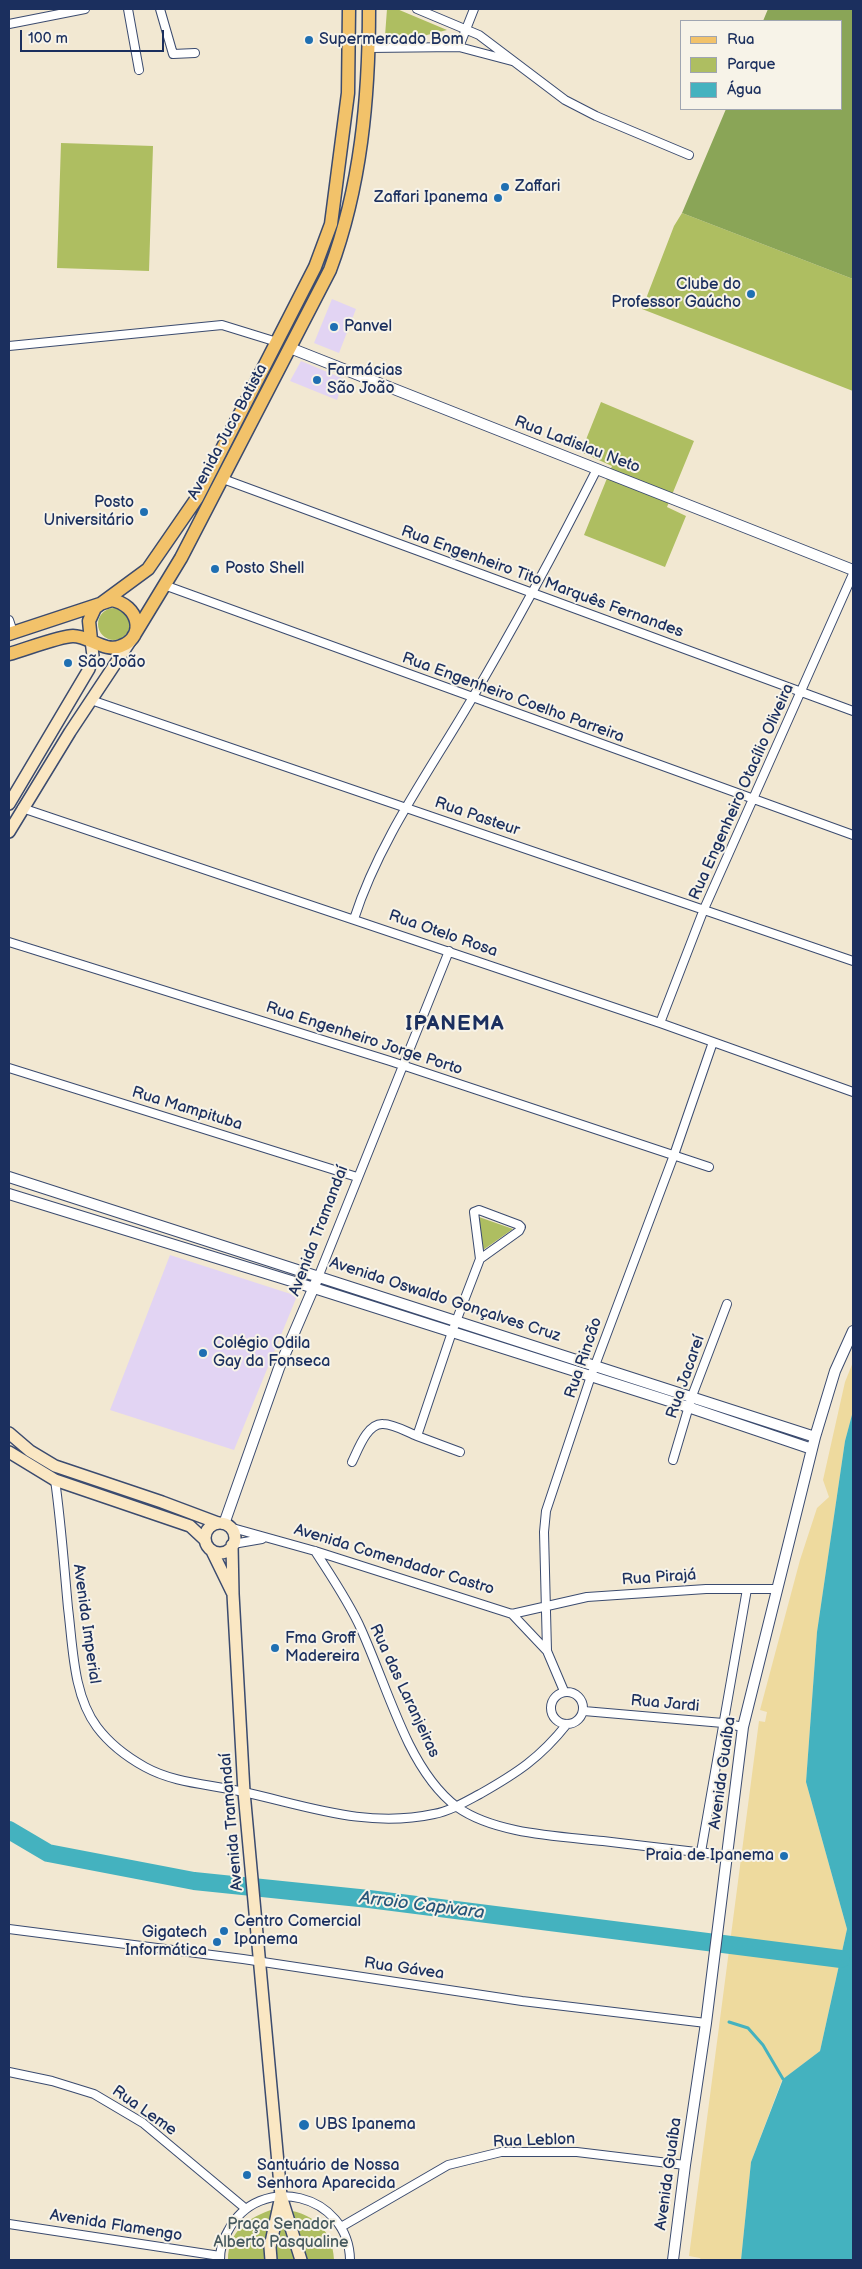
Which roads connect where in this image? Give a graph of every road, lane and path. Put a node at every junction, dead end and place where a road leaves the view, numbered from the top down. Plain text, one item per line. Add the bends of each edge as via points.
1 (85, 9) edge
2 (128, 9) edge
3 (160, 9) edge
4 (349, 9) edge
5 (369, 9) edge
6 (418, 9) edge
7 (474, 9) edge
8 (9, 24) edge
9 (466, 30) junction
10 (459, 47) junction
11 (369, 48) junction
12 (196, 53) dead end
13 (514, 62) junction
14 (139, 70) dead end
15 (689, 155) dead end
16 (277, 342) junction
17 (9, 346) edge
18 (290, 348) junction
19 (597, 469) junction
20 (222, 479) junction
21 (853, 570) edge
22 (853, 574) edge
23 (164, 585) junction
24 (532, 594) junction
25 (101, 604) junction
26 (10, 629) edge
27 (133, 637) junction
28 (92, 640) junction
29 (9, 654) edge
30 (801, 692) junction
31 (473, 697) junction
32 (91, 700) junction
33 (853, 711) edge
34 (752, 799) junction
35 (9, 804) edge
36 (22, 808) junction
37 (407, 808) junction
38 (9, 832) edge
39 (853, 835) edge
40 (704, 909) junction
41 (354, 919) junction
42 (9, 942) edge
43 (449, 951) junction
44 (853, 961) edge
45 (660, 1023) junction
46 (713, 1042) junction
47 (402, 1066) junction
48 (9, 1068) edge
49 (853, 1092) edge
50 (674, 1154) junction
51 (709, 1167) dead end
52 (9, 1177) edge
53 (357, 1177) junction
54 (9, 1194) edge
55 (67, 1196) junction
56 (63, 1211) junction
57 (186, 1234) junction
58 (183, 1248) junction
59 (480, 1259) junction
60 (319, 1275) junction
61 (314, 1288) junction
62 (726, 1304) dead end
63 (456, 1321) junction
64 (853, 1331) edge
65 (452, 1332) junction
66 (595, 1364) junction
67 (592, 1376) junction
68 (692, 1396) junction
69 (688, 1407) junction
70 (9, 1433) edge
71 (417, 1436) junction
72 (815, 1436) junction
73 (812, 1449) junction
74 (9, 1452) edge
75 (460, 1452) dead end
76 (673, 1460) dead end
77 (352, 1462) dead end
78 (55, 1480) junction
79 (224, 1525) junction
80 (266, 1538) junction
81 (205, 1540) junction
82 (233, 1544) junction
83 (212, 1551) junction
84 (315, 1551) junction
85 (747, 1589) junction
86 (776, 1589) junction
87 (233, 1594) junction
88 (546, 1607) junction
89 (512, 1614) junction
90 (547, 1651) junction
91 (564, 1691) junction
92 (584, 1711) junction
93 (723, 1723) junction
94 (567, 1724) junction
95 (743, 1727) junction
96 (244, 1792) junction
97 (457, 1806) junction
98 (701, 1852) junction
99 (727, 1855) junction
100 (9, 1929) edge
101 (260, 1961) junction
102 (706, 2023) junction
103 (9, 2072) edge
104 (685, 2166) junction
105 (282, 2196) junction
106 (246, 2208) junction
107 (274, 2223) junction
108 (9, 2224) edge
109 (291, 2224) junction
110 (341, 2227) junction
111 (220, 2258) edge
112 (271, 2260) edge
113 (301, 2260) edge
114 (350, 2260) edge
115 (673, 2260) edge

1 - 8 street
2 - 14 street
3 - 12 street via 173,54
4 - 16 main road, Avenida Juca Batista via 348,93 331,224 315,268
5 - 11 main road, Avenida Juca Batista
6 - 9 street
7 - 9 street
9 - 10 street
9 - 13 street via 493,44
10 - 11 street
10 - 13 street
11 - 18 main road, Avenida Juca Batista via 362,140 340,245
13 - 15 street via 565,100
16 - 17 street via 222,325
16 - 25 main road, Avenida Juca Batista via 197,498 181,522 148,569
18 - 19 street, Rua Ladislau Neto
18 - 20 main road, Avenida Juca Batista
19 - 21 street, Rua Ladislau Neto
19 - 24 street
20 - 23 main road, Avenida Juca Batista
20 - 24 street, Rua Engenheiro Tito Marquês Fernandes
22 - 30 street, Rua Engenheiro Otacílio Oliveira
23 - 27 main road, Avenida Juca Batista
23 - 31 street, Rua Engenheiro Coelho Parreira
24 - 30 street, Rua Engenheiro Tito Marquês Fernandes
24 - 31 street
25 - 26 main road
25 - 27 main road via 112,600 121,602 132,611 137,624
25 - 28 main road, Avenida Juca Batista via 89,621
27 - 28 main road via 115,648
27 - 32 main road, Avenida Juca Batista
28 - 29 main road via 72,636
28 - 35 main road, Avenida Juca Batista via 90,670
30 - 33 street, Rua Engenheiro Tito Marquês Fernandes
30 - 34 street, Rua Engenheiro Otacílio Oliveira
31 - 34 street, Rua Engenheiro Coelho Parreira
31 - 37 street
32 - 36 main road, Avenida Juca Batista
32 - 37 street, Rua Pasteur
34 - 39 street, Rua Engenheiro Coelho Parreira
34 - 40 street, Rua Engenheiro Otacílio Oliveira
36 - 38 main road, Avenida Juca Batista
36 - 41 street, Rua Otelo Rosa
37 - 40 street, Rua Pasteur
37 - 41 street via 376,865
40 - 44 street, Rua Pasteur
40 - 45 street, Rua Engenheiro Otacílio Oliveira
41 - 43 street, Rua Otelo Rosa
42 - 47 street, Rua Engenheiro Jorge Porto
43 - 45 street, Rua Otelo Rosa
43 - 47 street, Avenida Tramandaí
45 - 46 street, Rua Otelo Rosa
46 - 49 street, Rua Otelo Rosa
46 - 50 street, Rua Rincão
47 - 50 street, Rua Engenheiro Jorge Porto
47 - 53 street, Avenida Tramandaí
48 - 53 street, Rua Mampituba
50 - 51 street, Rua Engenheiro Jorge Porto
50 - 66 street, Rua Rincão
52 - 55 street, Avenida Oswaldo Gonçalves Cruz
53 - 60 street, Avenida Tramandaí
54 - 56 street, Avenida Oswaldo Gonçalves Cruz
55 - 56 street
55 - 57 street, Avenida Oswaldo Gonçalves Cruz
56 - 58 street, Avenida Oswaldo Gonçalves Cruz
57 - 58 street
57 - 60 street, Avenida Oswaldo Gonçalves Cruz
58 - 61 street, Avenida Oswaldo Gonçalves Cruz
59 - 59 street via 519,1231 519,1225 475,1210
59 - 63 street
60 - 61 street, Avenida Tramandaí
60 - 63 street, Avenida Oswaldo Gonçalves Cruz
61 - 65 street, Avenida Oswaldo Gonçalves Cruz
61 - 79 street, Avenida Tramandaí via 279,1368
62 - 68 street, Rua Jacareí
63 - 65 street
63 - 66 street, Avenida Oswaldo Gonçalves Cruz
64 - 72 street, Avenida Guaíba via 835,1371
65 - 67 street, Avenida Oswaldo Gonçalves Cruz
65 - 71 street
66 - 67 street, Rua Rincão
66 - 68 street, Avenida Oswaldo Gonçalves Cruz
67 - 69 street, Avenida Oswaldo Gonçalves Cruz
67 - 88 street, Rua Rincão via 546,1511
68 - 69 street, Rua Jacareí
68 - 72 street, Avenida Oswaldo Gonçalves Cruz
69 - 73 street, Avenida Oswaldo Gonçalves Cruz
69 - 76 street, Rua Jacareí
70 - 79 main road, Avenida Comendador Castro via 55,1466
71 - 75 street
71 - 77 street via 383,1424 368,1432
72 - 73 street, Avenida Guaíba
73 - 86 street, Avenida Guaíba
74 - 78 main road
78 - 81 main road via 190,1526
78 - 96 street, Avenida Imperial via 74,1663 84,1702 97,1727 123,1753 146,1767 191,1783
79 - 80 street, Avenida Comendador Castro
79 - 81 main road via 208,1529
79 - 82 main road via 234,1535
80 - 82 street, Avenida Comendador Castro
80 - 84 street, Avenida Comendador Castro
81 - 83 main road
82 - 83 main road via 224,1552
82 - 87 main road, Avenida Tramandaí
83 - 87 main road, Avenida Tramandaí
84 - 89 street, Avenida Comendador Castro
84 - 97 street, Rua das Laranjeiras via 360,1628 410,1745 426,1772
85 - 86 street, Rua Pirajá
85 - 88 street, Rua Pirajá via 587,1597
85 - 93 street, Avenida Guaíba
86 - 95 street, Avenida Guaíba
87 - 96 main road, Avenida Tramandaí
88 - 89 street, Avenida Comendador Castro
88 - 90 street, Rua Rincão
89 - 90 street, Avenida Comendador Castro
90 - 91 street, Rua Rincão
91 - 92 street via 579,1696
91 - 94 street via 552,1701 551,1709 553,1717
92 - 93 street, Rua Jardi
92 - 94 street via 574,1723
93 - 95 street, Rua Jardi
93 - 98 street, Avenida Guaíba
94 - 97 street, Avenida Imperial via 548,1748 518,1773
95 - 99 street, Avenida Guaíba
96 - 97 street, Avenida Imperial via 335,1814 384,1820 434,1814
96 - 101 main road, Avenida Tramandaí
97 - 98 street, Rua das Laranjeiras via 499,1826
98 - 99 street, Rua das Laranjeiras
99 - 102 street, Avenida Guaíba
100 - 101 street, Rua Gávea
101 - 102 street, Rua Gávea via 522,2001
101 - 105 main road, Avenida Tramandaí
102 - 104 street, Avenida Guaíba
103 - 106 street, Rua Leme via 94,2094 143,2123
104 - 110 street, Rua Leblon via 576,2152 501,2152 448,2165
104 - 115 street, Avenida Guaíba
105 - 106 street via 263,2199
105 - 107 main road, Avenida Tramandaí
105 - 109 main road, Avenida Tramandaí
105 - 110 street via 316,2203
106 - 111 street via 232,2222 224,2238
107 - 109 main road via 282,2218
107 - 112 main road, Avenida Tramandaí
108 - 111 street, Avenida Flamengo
109 - 113 main road, Avenida Tramandaí
110 - 114 street via 350,2250

